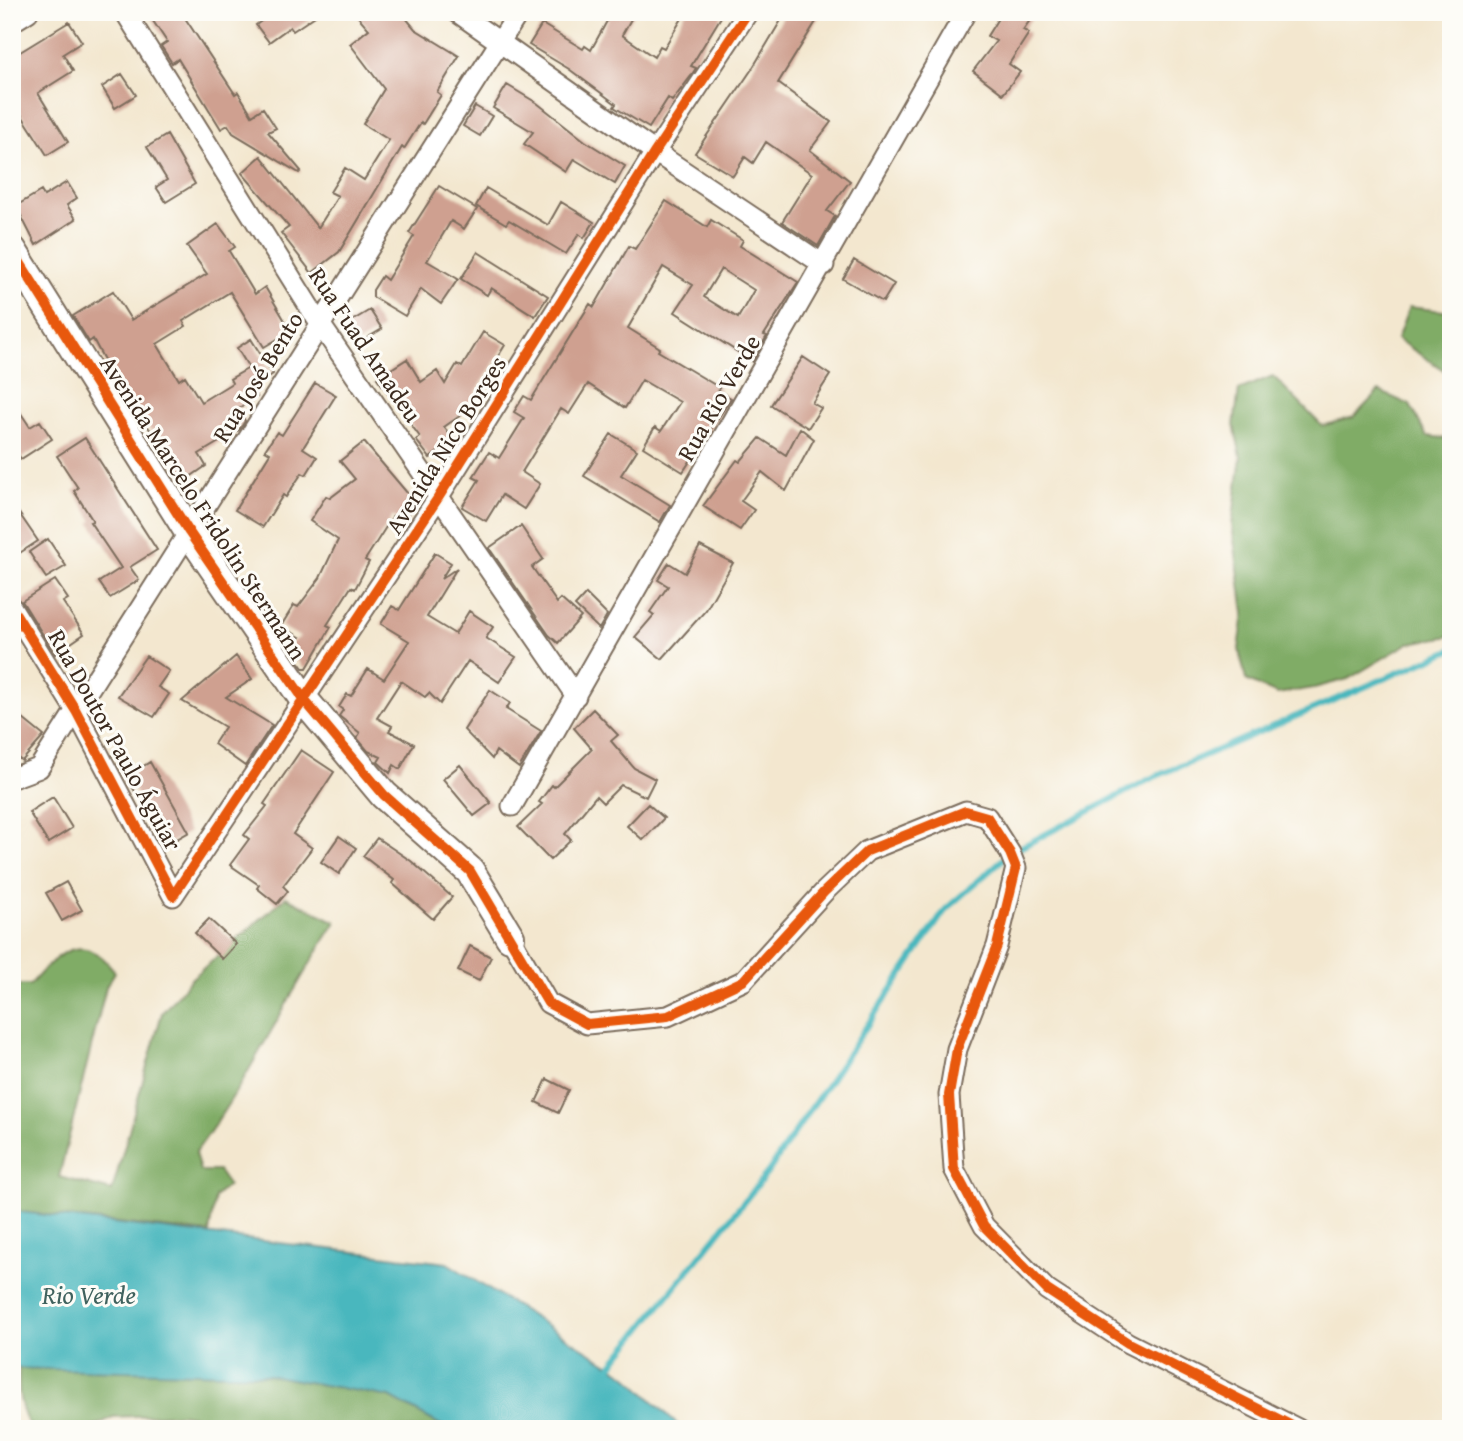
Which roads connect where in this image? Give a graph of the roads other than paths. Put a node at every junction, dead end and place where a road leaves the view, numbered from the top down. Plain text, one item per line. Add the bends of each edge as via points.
1 (28, 12) edge
2 (125, 12) edge
3 (457, 12) edge
4 (519, 12) edge
5 (748, 12) edge
6 (965, 12) edge
7 (12, 22) edge
8 (499, 44) junction
9 (655, 152) junction
10 (12, 250) edge
11 (824, 265) junction
12 (320, 324) junction
13 (438, 498) junction
14 (189, 532) junction
15 (12, 608) edge
16 (576, 696) junction
17 (305, 701) junction
18 (76, 711) junction
19 (12, 778) edge
20 (512, 806) dead end
21 (173, 896) joint
22 (510, 937) joint
23 (1298, 1429) edge

1 - 7 street
2 - 12 street, Rua Fuad Amadeu
3 - 8 street
4 - 8 street, Rua José Bento
5 - 9 street, Avenida Nico Borges
6 - 11 street, Rua Rio Verde
8 - 9 street
8 - 12 street, Rua José Bento
9 - 11 street
9 - 13 street, Avenida Nico Borges
10 - 14 street, Avenida Marcelo Fridolin Stermann
11 - 16 street, Rua Rio Verde
12 - 13 street, Rua Fuad Amadeu
12 - 14 street, Rua José Bento
13 - 16 street, Rua Fuad Amadeu
13 - 17 street, Avenida Nico Borges
14 - 17 street, Avenida Marcelo Fridolin Stermann
14 - 18 street, Rua José Bento
15 - 18 street, Rua Doutor Paulo Águiar
16 - 20 street, Rua Rio Verde
17 - 21 street, Avenida Nico Borges
17 - 22 street, Avenida Marcelo Fridolin Stermann via 384,795 470,871
18 - 19 street, Rua José Bento via 39,768
18 - 21 street, Rua Doutor Paulo Águiar
22 - 23 street via 548,1003 587,1024 667,1016 743,981 867,851 966,811 987,817 1016,868 997,946 957,1049 949,1096 954,1169 984,1226 1047,1290 1128,1343

